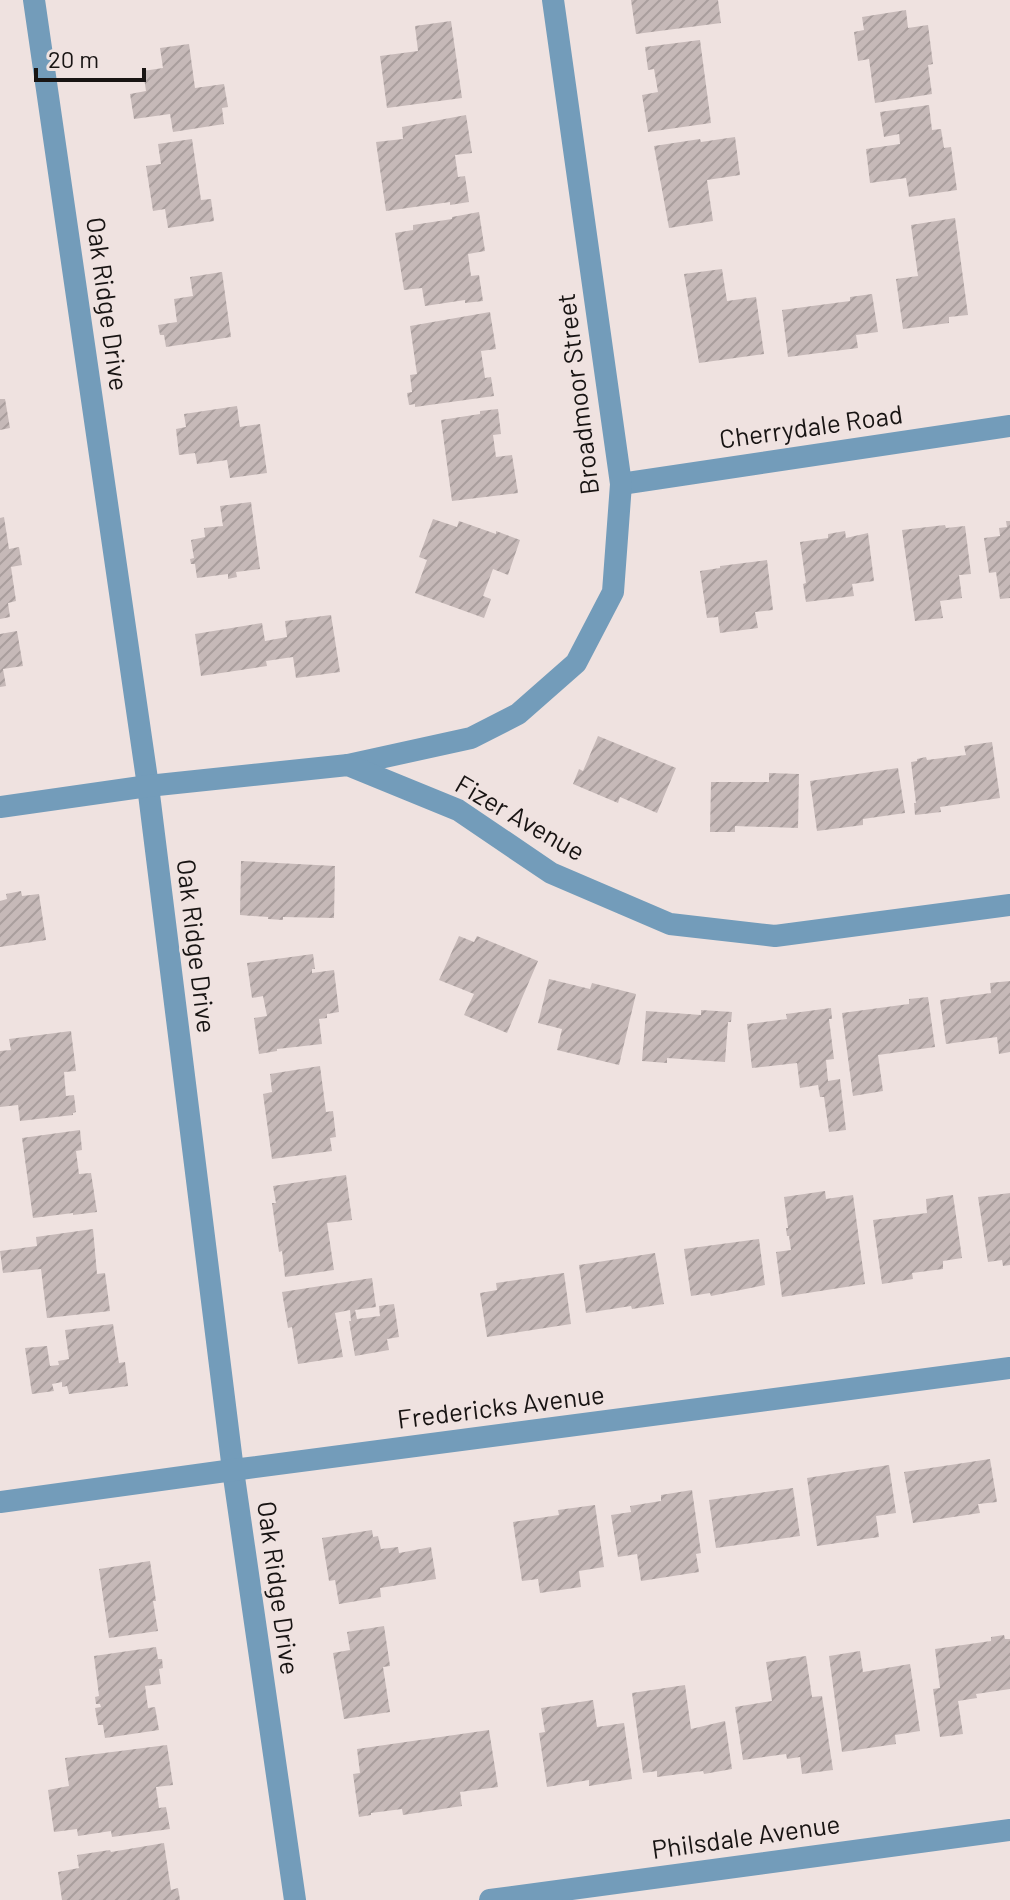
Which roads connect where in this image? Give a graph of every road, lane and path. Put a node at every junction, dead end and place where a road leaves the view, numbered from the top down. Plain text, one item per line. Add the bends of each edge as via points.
1 (34, 0) edge
2 (553, 0) edge
3 (1010, 426) edge
4 (621, 484) junction
5 (348, 765) junction
6 (148, 786) junction
7 (0, 807) edge
8 (1010, 905) edge
9 (1010, 1368) edge
10 (233, 1470) junction
11 (0, 1502) edge
12 (1010, 1830) edge
13 (295, 1900) edge
14 (490, 1900) edge

1 - 6 street, Oak Ridge Drive
2 - 4 street, Broadmoor Street
3 - 4 street, Cherrydale Road
4 - 5 street, Broadmoor Street via 613,592 576,663 518,714 471,738
5 - 6 street, Fizer Avenue
5 - 8 street, Fizer Avenue via 458,810 551,873 670,924 775,936
6 - 7 street, Fizer Avenue
6 - 10 street, Oak Ridge Drive
9 - 10 street, Fredericks Avenue
10 - 11 street, Fredericks Avenue
10 - 13 street, Oak Ridge Drive
12 - 14 street, Philsdale Avenue

